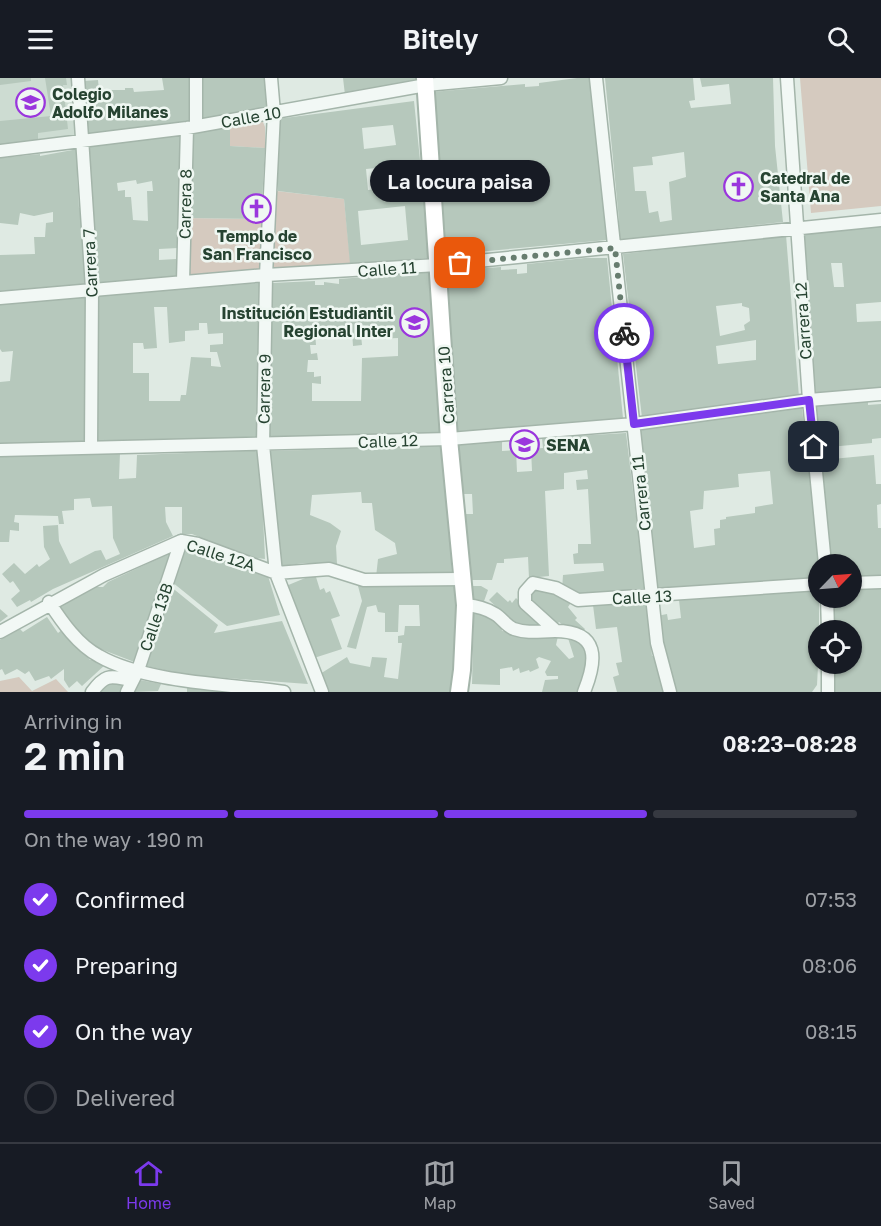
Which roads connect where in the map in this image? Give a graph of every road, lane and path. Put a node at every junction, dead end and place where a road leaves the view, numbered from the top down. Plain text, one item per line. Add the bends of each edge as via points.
1 (78, 78) edge
2 (196, 78) edge
3 (271, 78) edge
4 (501, 78) edge
5 (596, 78) edge
6 (787, 78) edge
7 (425, 82) edge
8 (274, 113) junction
9 (191, 127) junction
10 (83, 140) junction
11 (0, 151) edge
12 (881, 220) edge
13 (796, 227) junction
14 (615, 248) junction
15 (438, 265) junction
16 (266, 274) junction
17 (183, 281) junction
18 (92, 288) junction
19 (0, 298) edge
20 (881, 394) edge
21 (809, 400) junction
22 (634, 424) junction
23 (449, 438) junction
24 (263, 445) junction
25 (91, 447) junction
26 (0, 450) edge
27 (181, 541) junction
28 (824, 554) edge
29 (276, 573) junction
30 (461, 579) junction
31 (881, 582) edge
32 (862, 583) edge
33 (808, 585) edge
34 (652, 596) junction
35 (49, 603) junction
36 (465, 605) junction
37 (556, 631) junction
38 (0, 632) edge
39 (135, 675) junction
40 (828, 687) edge
41 (263, 690) edge
42 (92, 692) edge
43 (127, 692) edge
44 (284, 692) edge
45 (322, 692) edge
46 (459, 692) edge
47 (584, 692) edge
48 (670, 692) edge
49 (818, 692) edge

1 - 10 street, Carrera 7
2 - 9 street, Carrera 8
3 - 8 street, Carrera 9
4 - 7 street, Calle 10
5 - 14 street, Carrera 11
6 - 13 street, Carrera 12
7 - 8 street, Calle 10
7 - 15 street, Carrera 10
8 - 9 street, Calle 10
8 - 16 street, Carrera 9
9 - 10 street, Calle 10
9 - 17 street, Carrera 8
10 - 11 street, Calle 10
10 - 18 street, Carrera 7
12 - 13 street, Calle 11
13 - 14 street, Calle 11
13 - 21 street, Carrera 12
14 - 15 street, Calle 11
14 - 22 street, Carrera 11
15 - 16 street, Calle 11
15 - 23 street, Carrera 10
16 - 17 street, Calle 11
16 - 24 street, Carrera 9
17 - 18 street, Calle 11
18 - 19 street, Calle 11
18 - 25 street, Carrera 7
20 - 21 street, Calle 12
21 - 22 street, Calle 12
21 - 28 street, Carrera 12
22 - 23 street, Calle 12
22 - 34 street, Carrera 11
23 - 24 street, Calle 12
23 - 30 street, Carrera 10
24 - 25 street, Calle 12
24 - 29 street, Carrera 9
25 - 26 street, Calle 12
27 - 29 street, Calle 12A
27 - 35 street, Calle 12A
27 - 39 street, Calle 13B
29 - 30 street, Calle 12A via 329,569 364,580
29 - 45 street, Carrera 9
30 - 36 street, Carrera 10
31 - 32 street
33 - 34 street, Calle 13
34 - 37 street, Calle 13 via 578,600 556,588 532,583 524,599
34 - 48 street, Carrera 11 via 657,643
35 - 38 street, Calle 12A
35 - 39 street via 80,641
36 - 37 street via 483,608 511,628 533,634
36 - 46 street, Carrera 10
37 - 47 street via 578,635 592,647 592,672
39 - 41 street
39 - 42 street via 109,676
39 - 43 street, Calle 13B
40 - 49 street
41 - 44 street

